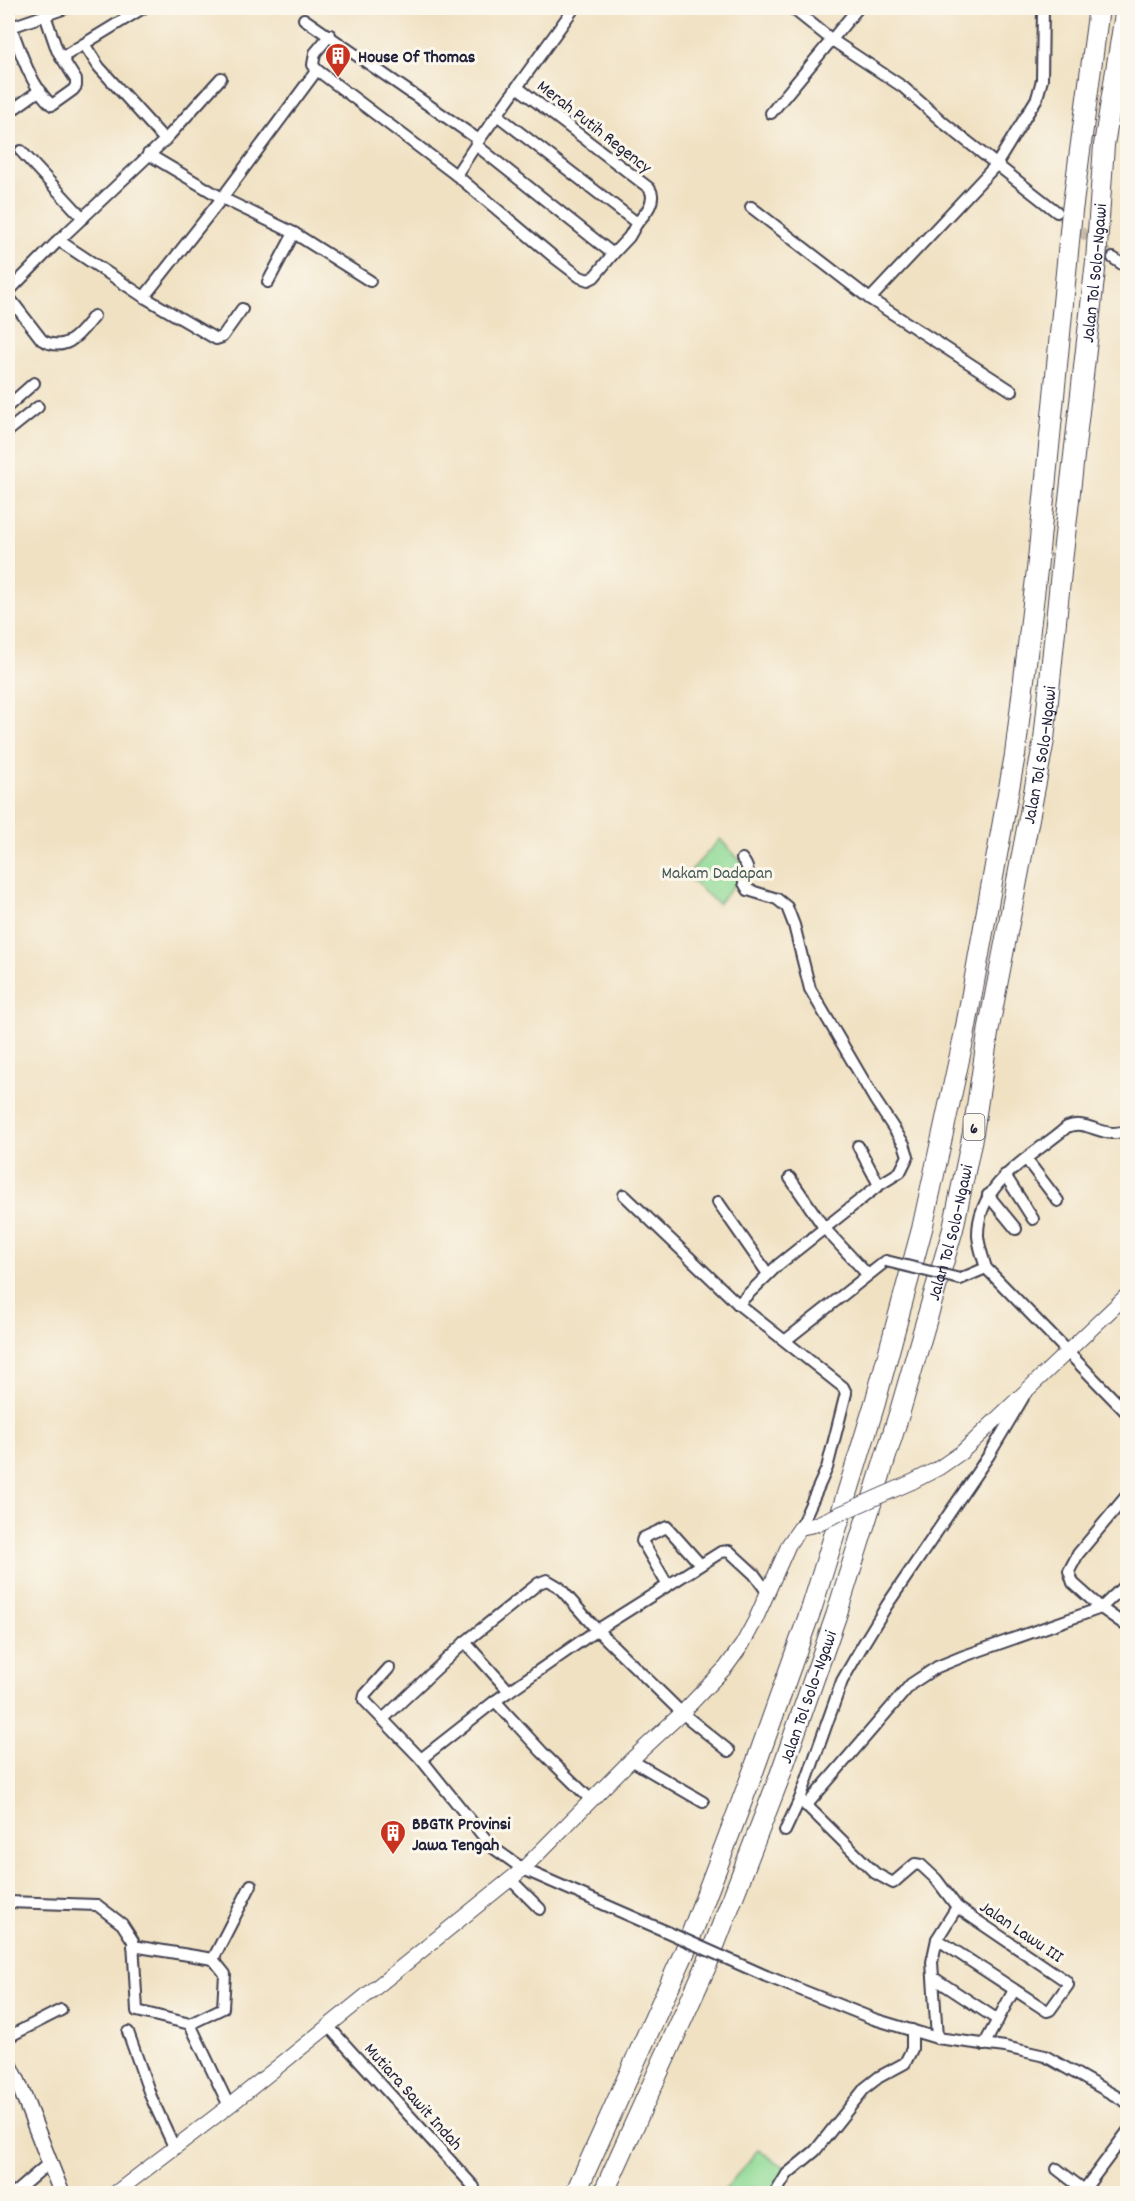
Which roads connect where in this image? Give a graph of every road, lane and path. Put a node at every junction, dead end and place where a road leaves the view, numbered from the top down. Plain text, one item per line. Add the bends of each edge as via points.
1 (66, 8) edge
2 (143, 8) edge
3 (574, 8) edge
4 (792, 8) edge
5 (858, 8) edge
6 (1043, 8) edge
7 (1099, 8) edge
8 (1126, 8) edge
9 (45, 15) junction
10 (304, 19) dead end
11 (9, 23) edge
12 (330, 35) junction
13 (832, 40) junction
14 (84, 44) junction
15 (61, 58) junction
16 (317, 70) junction
17 (221, 78) dead end
18 (517, 87) junction
19 (40, 90) junction
20 (8, 113) edge
21 (771, 113) dead end
22 (496, 115) junction
23 (165, 140) junction
24 (478, 143) junction
25 (21, 151) dead end
26 (148, 154) junction
27 (996, 165) junction
28 (456, 175) junction
29 (222, 198) junction
30 (751, 207) dead end
31 (1057, 212) tunnel mouth
32 (83, 218) junction
33 (637, 223) junction
34 (294, 233) junction
35 (58, 240) junction
36 (613, 254) junction
37 (1113, 258) tunnel mouth
38 (1126, 265) edge
39 (370, 281) dead end
40 (268, 282) dead end
41 (8, 294) edge
42 (144, 297) junction
43 (870, 299) junction
44 (242, 309) dead end
45 (94, 316) dead end
46 (34, 383) dead end
47 (1012, 391) dead end
48 (8, 406) edge
49 (38, 407) dead end
50 (8, 431) edge
51 (742, 859) dead end
52 (1128, 1131) edge
53 (858, 1146) dead end
54 (1026, 1159) junction
55 (1005, 1175) junction
56 (790, 1178) dead end
57 (879, 1185) junction
58 (624, 1195) dead end
59 (988, 1195) junction
60 (1058, 1201) dead end
61 (718, 1202) dead end
62 (1033, 1219) dead end
63 (825, 1229) junction
64 (1016, 1229) dead end
65 (986, 1268) junction
66 (768, 1274) junction
67 (867, 1274) junction
68 (1128, 1294) edge
69 (738, 1304) junction
70 (786, 1340) junction
71 (1067, 1354) junction
72 (1029, 1389) junction
73 (1128, 1414) edge
74 (1128, 1494) edge
75 (807, 1527) junction
76 (700, 1564) junction
77 (1128, 1582) edge
78 (667, 1584) junction
79 (768, 1593) junction
80 (1101, 1608) junction
81 (1128, 1627) edge
82 (597, 1630) junction
83 (465, 1642) junction
84 (389, 1668) dead end
85 (509, 1692) junction
86 (495, 1701) junction
87 (682, 1713) junction
88 (383, 1719) junction
89 (729, 1751) dead end
90 (421, 1759) junction
91 (631, 1760) junction
92 (591, 1800) junction
93 (703, 1802) dead end
94 (803, 1803) junction
95 (785, 1831) dead end
96 (523, 1869) junction
97 (510, 1879) junction
98 (251, 1885) dead end
99 (8, 1902) edge
100 (957, 1907) junction
101 (540, 1909) dead end
102 (937, 1939) junction
103 (133, 1946) junction
104 (213, 1959) junction
105 (934, 1978) junction
106 (1014, 1990) junction
107 (61, 2010) dead end
108 (998, 2020) junction
109 (190, 2025) junction
110 (329, 2026) junction
111 (912, 2030) junction
112 (129, 2032) dead end
113 (8, 2037) edge
114 (937, 2038) junction
115 (984, 2045) junction
116 (8, 2061) edge
117 (1128, 2103) edge
118 (229, 2106) junction
119 (1128, 2131) edge
120 (175, 2149) junction
121 (50, 2162) junction
122 (1057, 2169) dead end
123 (474, 2187) dead end
124 (131, 2188) edge
125 (1084, 2192) edge
126 (13, 2193) edge
127 (62, 2193) edge
128 (114, 2193) edge
129 (575, 2193) edge
130 (603, 2193) edge
131 (775, 2193) edge

1 - 9 street
2 - 14 street
3 - 18 street
4 - 13 street
5 - 13 street
6 - 27 street via 1041,89
7 - 129 highway, Jalan Tol Solo–Ngawi / 6 via 1072,211 1050,453 1015,755 965,1032 922,1229 875,1403 812,1607 753,1772 685,1951
8 - 130 highway, Jalan Tol Solo–Ngawi / 6 via 1104,145 1096,261 1044,740 953,1229 836,1617 778,1781 707,1964
9 - 11 street
9 - 15 street
10 - 12 street
11 - 19 street
12 - 16 street via 315,53 313,65
12 - 24 street
13 - 21 street
13 - 27 street via 903,87
14 - 15 street
14 - 23 street via 99,67
15 - 19 street via 76,86 55,104
16 - 28 street, Merah Putih Regency
16 - 29 street
17 - 23 street
18 - 22 street
18 - 33 street, Merah Putih Regency via 649,188 653,200
19 - 20 street
22 - 24 street
22 - 33 street
23 - 26 street
24 - 28 street
24 - 36 street
25 - 32 street
26 - 29 street
26 - 32 street
27 - 31 street
27 - 43 street
28 - 36 street, Merah Putih Regency via 580,277 594,277
29 - 34 street
29 - 42 street
30 - 43 street
32 - 35 street
33 - 36 street, Merah Putih Regency
34 - 39 street
34 - 40 street
35 - 41 street
35 - 42 street
37 - 38 street
41 - 45 street via 47,343 66,344 74,340
42 - 44 street via 216,339 222,337
43 - 47 street
46 - 48 street
49 - 50 street
51 - 57 street via 749,871 744,883 748,890 777,899 787,907 810,989 907,1151 900,1172
52 - 54 street via 1111,1133 1075,1124
53 - 57 street
54 - 55 street
54 - 60 street
55 - 59 street
55 - 62 street
56 - 63 street
57 - 63 street
58 - 69 street
59 - 64 street
59 - 65 street via 979,1219 978,1239
61 - 66 street
63 - 66 street
63 - 67 street
65 - 67 street, bridge via 960,1279 885,1261
65 - 71 street
66 - 69 street
67 - 70 street
68 - 71 street
69 - 70 street
70 - 75 street via 846,1393
71 - 72 street
71 - 73 street
72 - 75 street, bridge via 962,1452 939,1468
72 - 94 street via 887,1605 842,1681
74 - 80 street via 1078,1554 1069,1571 1073,1583
75 - 79 street via 781,1559
76 - 78 street
76 - 78 street via 667,1527 643,1538
76 - 79 street via 729,1551
77 - 80 street
78 - 82 street
79 - 87 street via 742,1645
80 - 81 street
80 - 94 street via 964,1656 911,1684
82 - 83 street via 559,1587 547,1580
82 - 85 street
82 - 87 street
83 - 85 street
83 - 88 street
84 - 88 street via 364,1700
85 - 86 street
86 - 90 street
86 - 92 street
87 - 89 street
87 - 91 street
88 - 90 street
90 - 96 street via 492,1848
91 - 92 street
91 - 93 street
92 - 96 street
94 - 95 street
94 - 100 street, Jalan Lawu III via 875,1873 894,1883 915,1864 921,1864
96 - 97 street
96 - 111 street, bridge via 766,1976
97 - 101 street
97 - 110 street
98 - 104 street
99 - 103 street via 97,1905 122,1924
100 - 102 street
100 - 106 street, Jalan Lawu III via 1068,1983 1048,2011
102 - 105 street via 932,1962
102 - 106 street
103 - 104 street
103 - 109 street via 137,2011
104 - 109 street via 225,1974 223,2008
105 - 108 street
105 - 114 street
106 - 108 street
107 - 113 street
108 - 115 street
109 - 118 street
110 - 118 street
110 - 123 street, Mutiara Sawit Indah
111 - 114 street
111 - 131 street via 912,2049 905,2063 865,2088 815,2151 787,2174
112 - 120 street via 151,2097
114 - 115 street
115 - 117 street via 1044,2056
116 - 121 main road
118 - 120 street
119 - 125 street
120 - 124 street
121 - 126 street
121 - 127 main road
122 - 125 street
124 - 128 street

